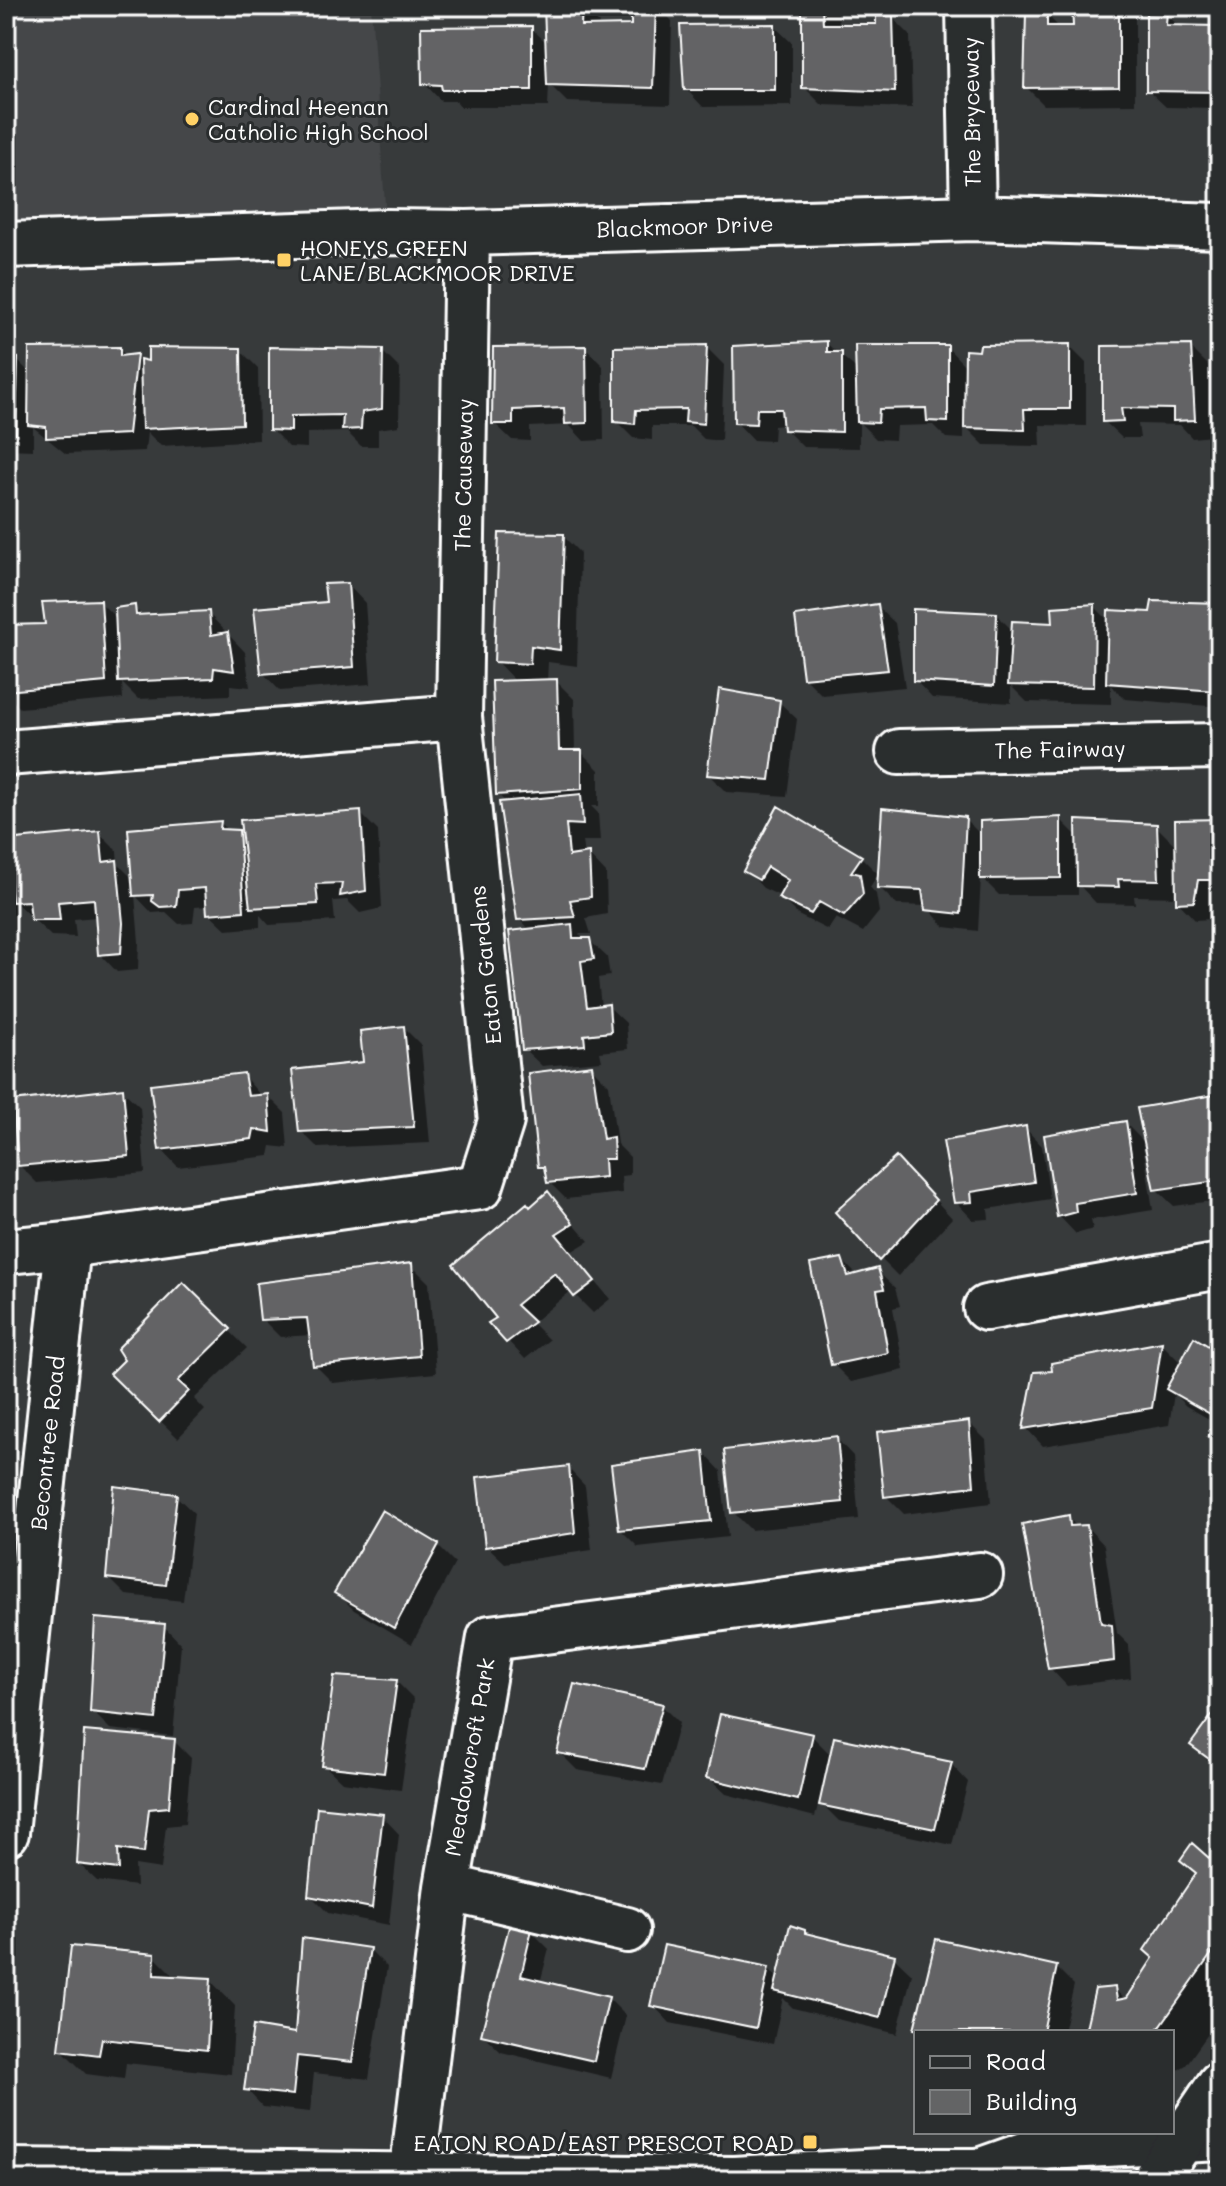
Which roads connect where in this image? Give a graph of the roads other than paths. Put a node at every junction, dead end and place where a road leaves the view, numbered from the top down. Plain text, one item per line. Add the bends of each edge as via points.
1 (969, 6) edge
2 (973, 218) junction
3 (1220, 226) edge
4 (467, 233) junction
5 (6, 245) edge
6 (459, 717) junction
7 (1220, 746) edge
8 (899, 752) dead end
9 (6, 753) edge
10 (68, 1245) junction
11 (6, 1251) edge
12 (1220, 1266) edge
13 (986, 1308) dead end
14 (980, 1575) dead end
15 (6, 1833) edge
16 (447, 1887) junction
17 (627, 1930) dead end
18 (1220, 2084) edge
19 (1201, 2139) edge
20 (6, 2171) edge
21 (412, 2176) junction
22 (894, 2176) edge
23 (990, 2176) edge
24 (1155, 2180) edge

1 - 2 main road, The Bryceway
2 - 3 main road, Blackmoor Drive
2 - 4 main road, Blackmoor Drive
4 - 5 main road, Blackmoor Drive
4 - 6 main road, The Causeway
6 - 9 main road
6 - 10 main road, Eaton Gardens via 501,1121 480,1187
7 - 8 main road, The Fairway
10 - 11 main road, Eaton Gardens
10 - 15 main road, Becontree Road
12 - 13 main road
14 - 16 main road, Meadowcroft Park via 490,1638
16 - 17 main road
16 - 21 main road, Meadowcroft Park
18 - 19 main road
19 - 23 main road via 1047,2147
19 - 24 main road
20 - 21 main road
21 - 22 main road
22 - 23 main road

